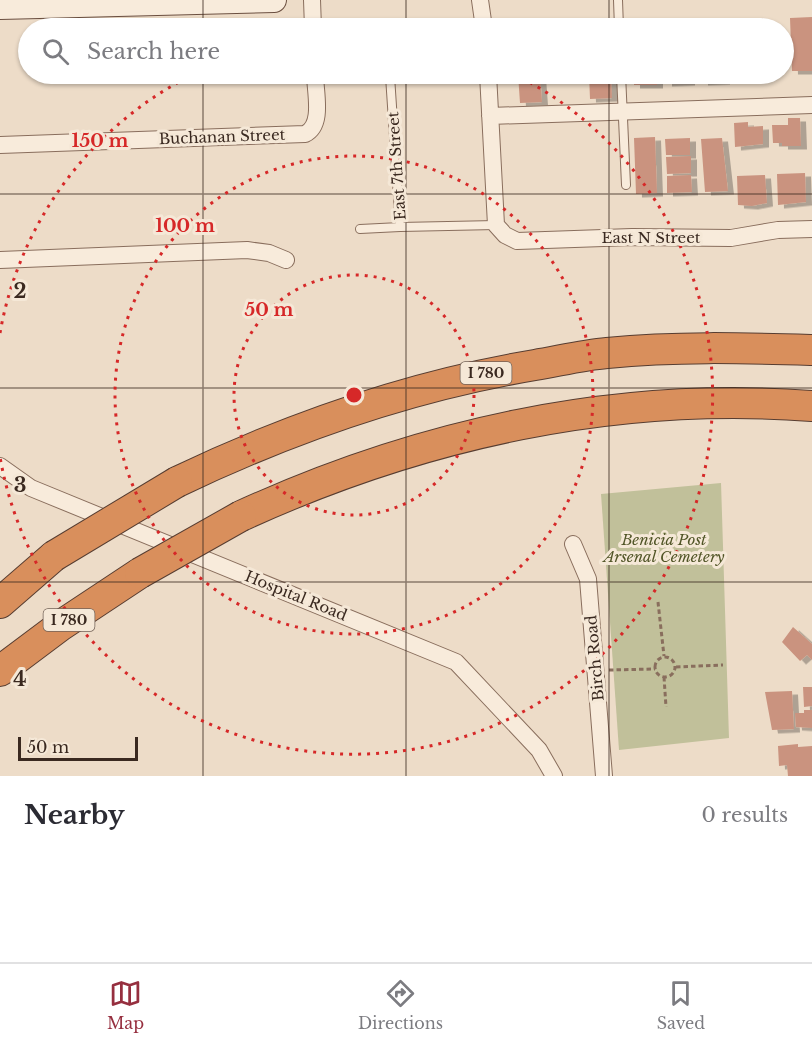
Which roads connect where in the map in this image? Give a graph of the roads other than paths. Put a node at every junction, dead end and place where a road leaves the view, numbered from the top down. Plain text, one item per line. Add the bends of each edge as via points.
1 (251, 0) edge
2 (274, 0) edge
3 (312, 0) edge
4 (480, 0) edge
5 (618, 0) edge
6 (67, 2) edge
7 (0, 7) edge
8 (313, 18) edge
9 (483, 18) edge
10 (619, 18) edge
11 (315, 84) edge
12 (391, 84) edge
13 (488, 84) edge
14 (621, 84) edge
15 (812, 105) edge
16 (622, 111) junction
17 (490, 116) junction
18 (0, 145) edge
19 (626, 185) dead end
20 (496, 225) junction
21 (400, 227) junction
22 (360, 229) dead end
23 (812, 229) edge
24 (0, 260) edge
25 (285, 260) dead end
26 (812, 350) edge
27 (812, 406) edge
28 (0, 466) edge
29 (573, 544) dead end
30 (54, 556) junction
31 (0, 587) edge
32 (0, 603) edge
33 (0, 671) edge
34 (554, 776) edge
35 (604, 776) edge

1 - 2 main road
1 - 6 main road
3 - 8 street
4 - 9 street
5 - 10 lane
6 - 7 main road
11 - 18 street, Buchanan Street via 317,123 305,134
12 - 21 lane, East 7th Street
13 - 17 street
14 - 16 lane
15 - 16 street
16 - 17 street
16 - 19 lane
17 - 20 street
20 - 21 lane, East 7th Street
20 - 23 street, East N Street via 517,241 731,238
21 - 22 lane
24 - 25 street via 247,250
26 - 30 highway, I 780, bridge via 688,347 604,353 422,388 328,417 244,450 177,482
27 - 33 highway, I 780, bridge via 665,405 536,419 368,464 241,516 140,573
28 - 34 street, Hospital Road via 31,488 456,662 539,750
29 - 35 street, Birch Road via 588,579
30 - 31 highway
30 - 32 highway, I 780

